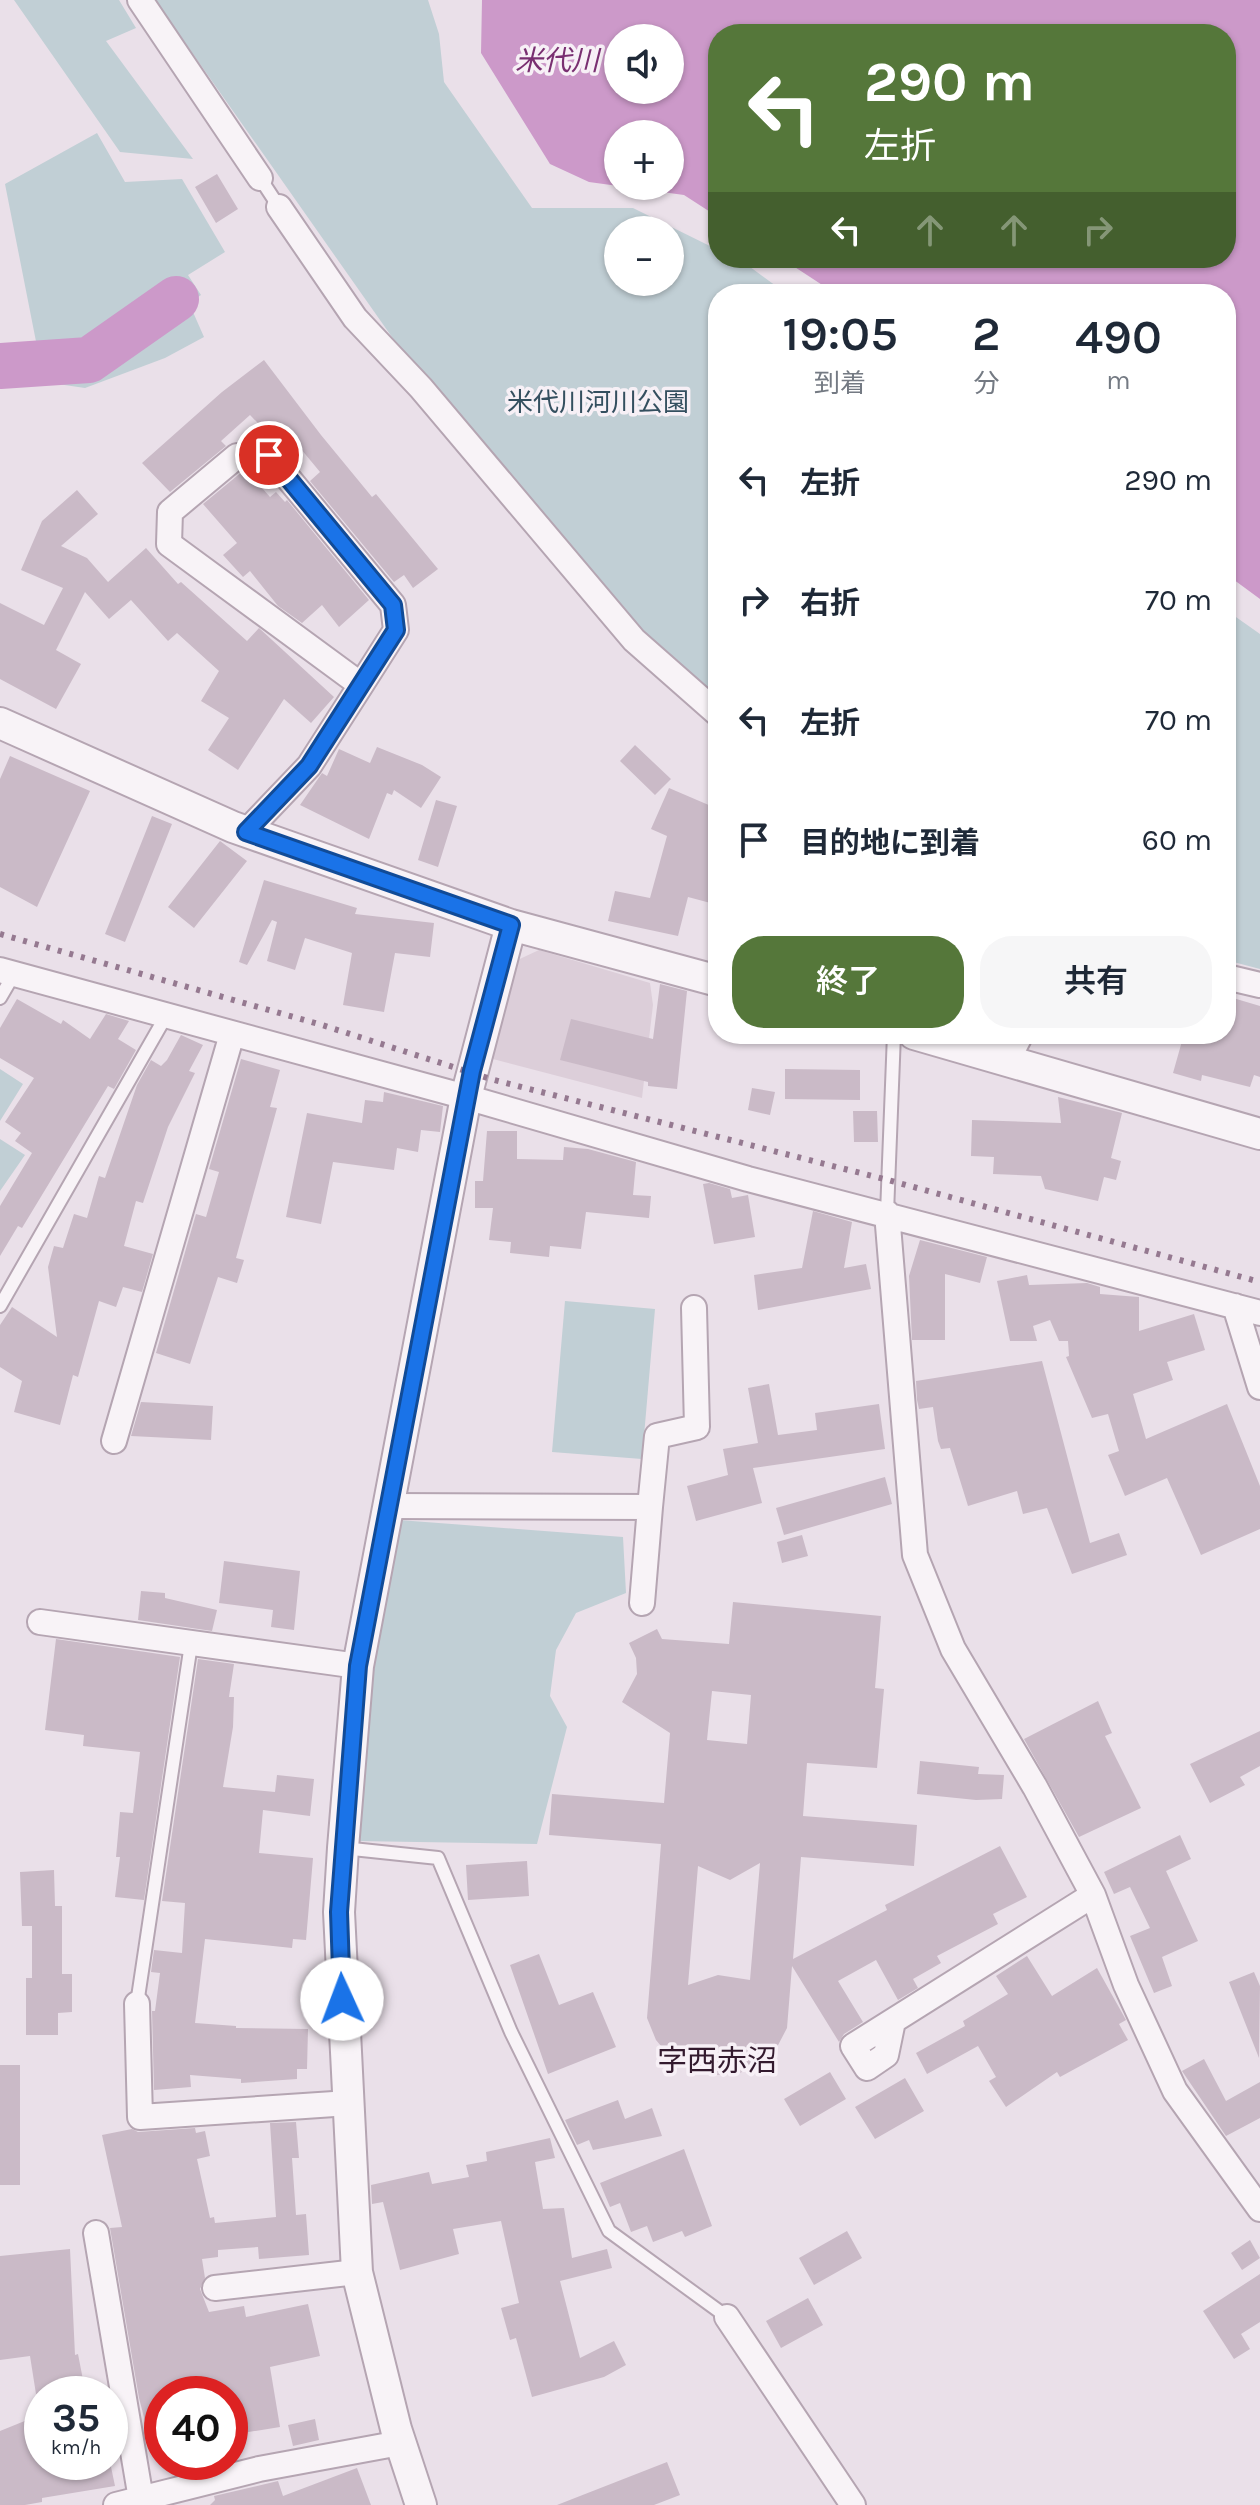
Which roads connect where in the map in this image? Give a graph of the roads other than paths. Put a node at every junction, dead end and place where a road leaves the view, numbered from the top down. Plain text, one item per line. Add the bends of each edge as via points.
1 (140, 0) edge
2 (260, 178) joint
3 (279, 207) joint
4 (361, 685) junction
5 (708, 705) edge
6 (0, 723) edge
7 (246, 832) junction
8 (511, 925) junction
9 (7, 972) edge
10 (708, 978) edge
11 (1236, 979) edge
12 (1260, 985) edge
13 (0, 998) edge
14 (166, 1016) junction
15 (232, 1034) junction
16 (894, 1044) edge
17 (1015, 1046) edge
18 (466, 1097) junction
19 (1260, 1134) edge
20 (887, 1213) junction
21 (0, 1306) edge
22 (1235, 1306) junction
23 (694, 1308) dead end
24 (1260, 1313) edge
25 (1260, 1387) edge
26 (114, 1441) dead end
27 (391, 1506) junction
28 (650, 1507) junction
29 (642, 1603) dead end
30 (40, 1622) dead end
31 (191, 1644) junction
32 (358, 1666) junction
33 (343, 1848) junction
34 (1093, 1895) junction
35 (137, 2004) joint
36 (893, 2021) dead end
37 (349, 2103) junction
38 (1260, 2209) edge
39 (96, 2233) dead end
40 (357, 2272) junction
41 (215, 2288) dead end
42 (727, 2317) joint
43 (400, 2443) junction
44 (192, 2496) edge
45 (141, 2499) junction
46 (116, 2505) edge
47 (421, 2505) edge
48 (853, 2505) edge

1 - 2 street
2 - 3 lane
3 - 5 street via 355,318 421,388 634,640
4 - 4 street via 396,630 393,605 269,455 237,456 170,512 169,544
4 - 7 street via 309,766
6 - 7 street
7 - 8 street
8 - 10 street
8 - 18 street
9 - 13 lane
9 - 14 street
11 - 12 street
14 - 15 street
14 - 21 lane
15 - 18 street
15 - 26 street
16 - 20 lane
17 - 19 street
18 - 20 street via 748,1179
18 - 27 street
20 - 22 street
20 - 34 street via 915,1555 953,1649
22 - 24 street
22 - 25 street
23 - 28 street via 697,1427 657,1436
27 - 28 street
27 - 32 street
28 - 29 street
30 - 31 street
31 - 32 street
31 - 35 lane
32 - 33 street
33 - 37 street via 339,1912
33 - 42 lane via 438,1858 511,2032 609,2231
34 - 36 street
34 - 38 street via 1126,1985 1175,2091
35 - 37 street via 140,2117
37 - 40 street
39 - 45 street
40 - 41 street
40 - 43 street
42 - 48 street
43 - 44 street via 259,2469
43 - 47 street
44 - 45 street
45 - 46 street

